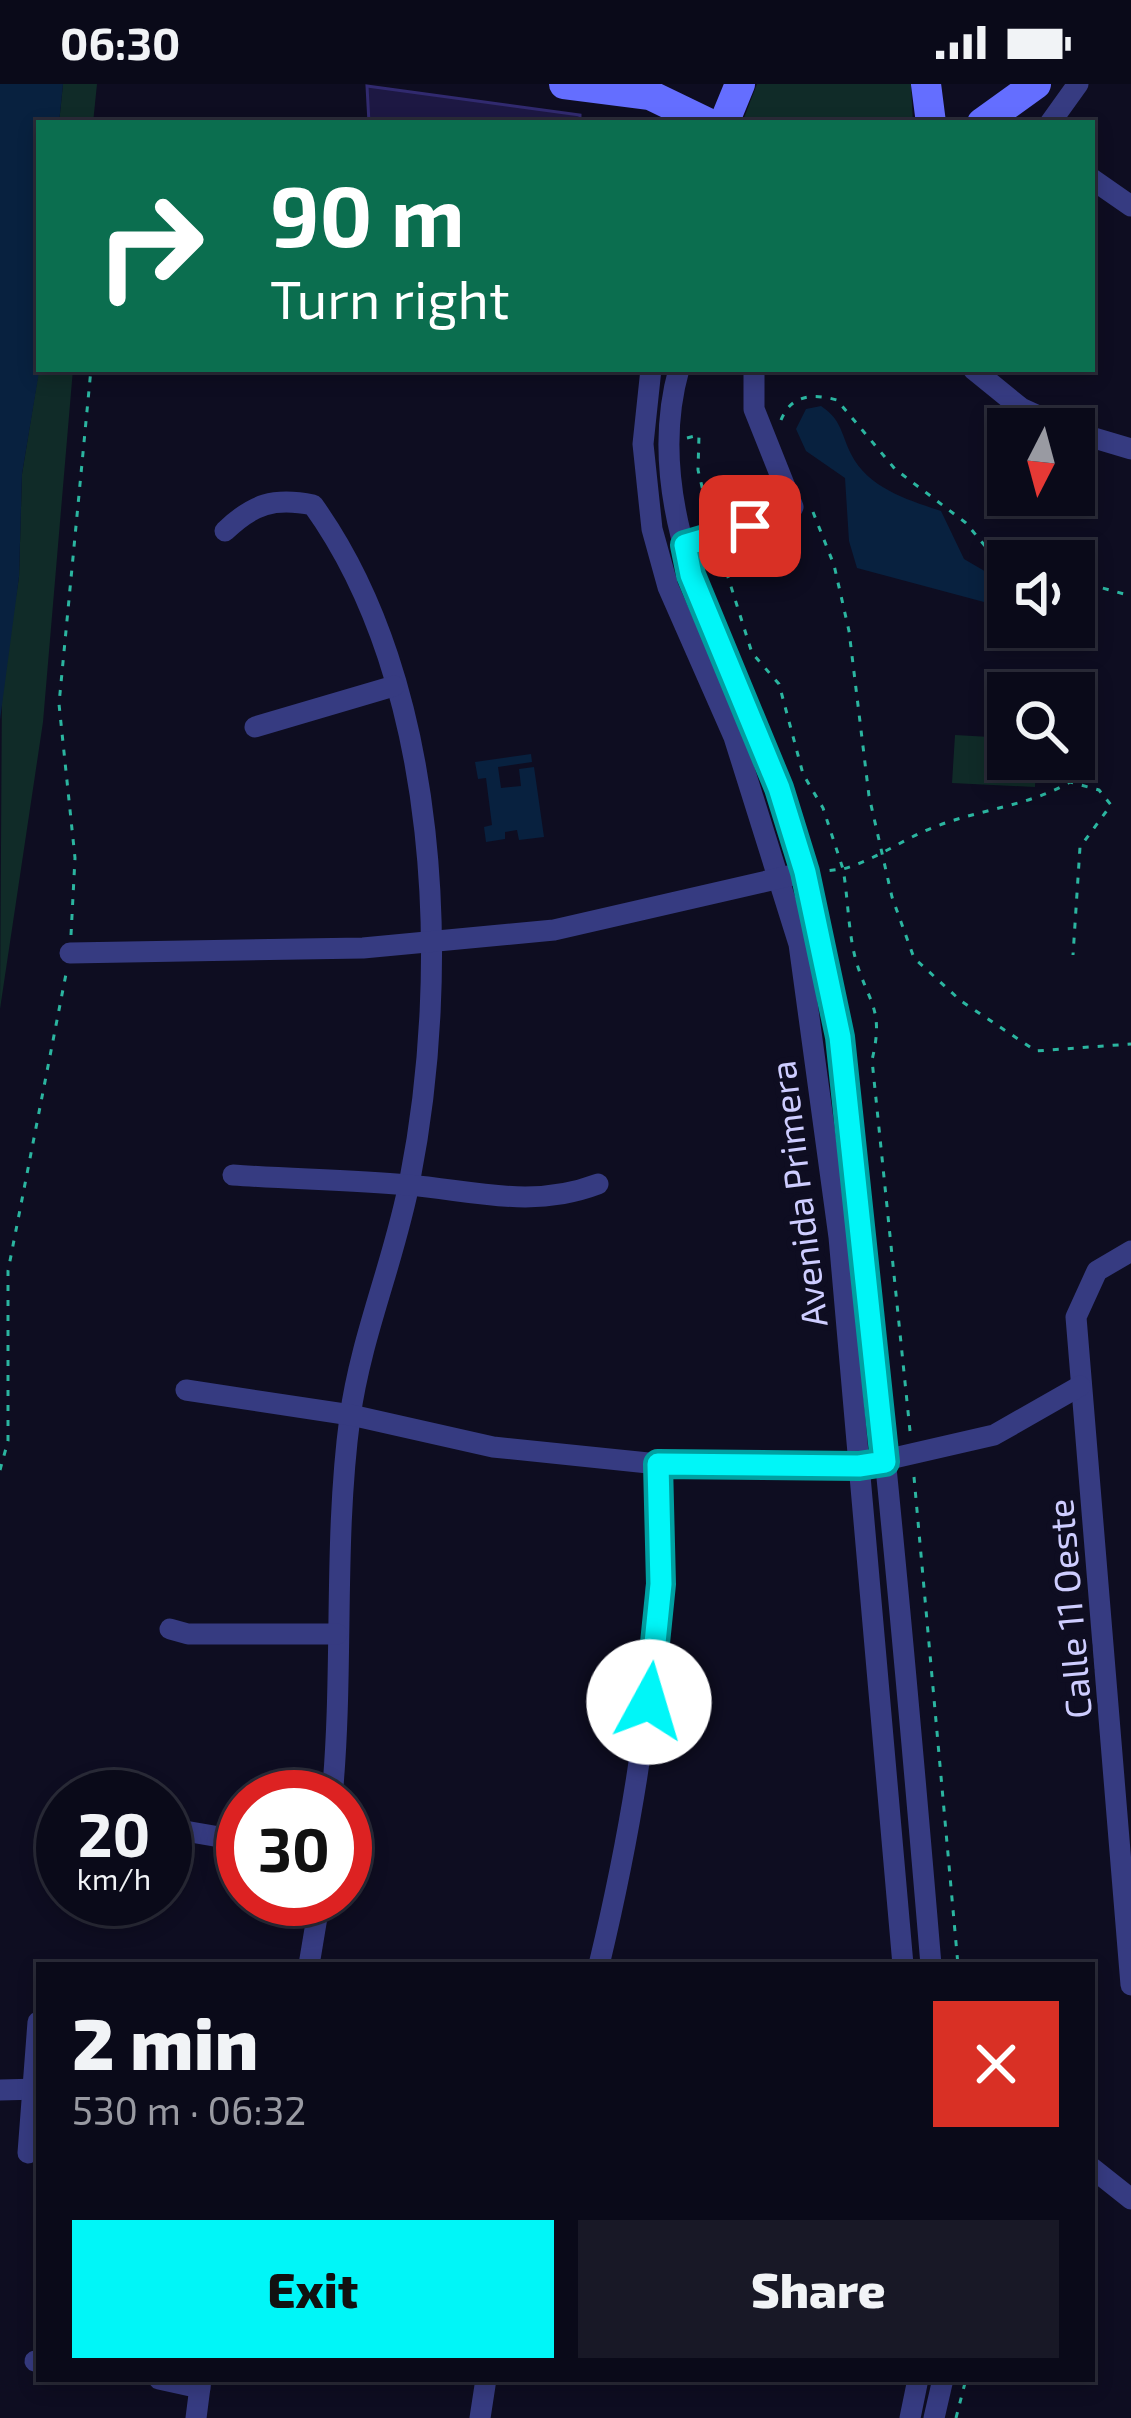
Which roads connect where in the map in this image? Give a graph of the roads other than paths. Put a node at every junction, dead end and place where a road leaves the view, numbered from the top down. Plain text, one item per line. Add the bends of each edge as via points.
1 (564, 84) edge
2 (740, 84) edge
3 (926, 84) edge
4 (1036, 84) edge
5 (1078, 84) edge
6 (702, 120) edge
7 (725, 120) edge
8 (931, 120) edge
9 (986, 120) edge
10 (1052, 120) edge
11 (1095, 181) edge
12 (1131, 206) edge
13 (651, 372) edge
14 (679, 372) edge
15 (754, 372) edge
16 (977, 372) edge
17 (1021, 408) edge
18 (1095, 438) edge
19 (1131, 448) edge
20 (225, 531) dead end
21 (685, 545) junction
22 (394, 686) junction
23 (255, 727) dead end
24 (805, 872) junction
25 (782, 878) junction
26 (434, 940) junction
27 (70, 953) road end
28 (233, 1174) dead end
29 (598, 1184) dead end
30 (409, 1185) junction
31 (1131, 1251) edge
32 (1080, 1386) junction
33 (186, 1390) dead end
34 (350, 1415) junction
35 (885, 1462) junction
36 (658, 1464) junction
37 (859, 1466) junction
38 (170, 1629) dead end
39 (337, 1634) junction
40 (1121, 1744) edge
41 (333, 1770) edge
42 (316, 1926) edge
43 (310, 1962) edge
44 (600, 1962) edge
45 (903, 1962) edge
46 (931, 1962) edge
47 (1131, 1985) edge
48 (36, 2089) edge
49 (0, 2090) edge
50 (28, 2153) dead end
51 (1095, 2170) edge
52 (1131, 2199) edge
53 (486, 2382) edge
54 (917, 2382) edge
55 (942, 2382) edge
56 (201, 2384) edge
57 (196, 2418) edge
58 (480, 2418) edge
59 (910, 2418) edge
60 (934, 2418) edge

1 - 6 main road via 650,95
2 - 7 main road
3 - 8 main road
4 - 9 main road
5 - 10 street
11 - 12 street
13 - 25 street, Avenida Primera via 643,444 652,529
14 - 21 street, Avenida Primera via 670,443
15 - 21 street via 754,409 793,507 786,518
16 - 17 street
18 - 19 street
20 - 22 street via 259,503 313,505 365,603
21 - 24 street, Avenida Primera
22 - 23 street
22 - 26 street via 428,854
24 - 25 street
24 - 35 street, Avenida Primera via 840,1037
25 - 26 street via 554,930
25 - 37 street, Avenida Primera via 799,944 839,1238
26 - 27 street
26 - 30 street via 427,1088
28 - 30 street
29 - 30 street via 524,1201
30 - 34 street
31 - 32 street, Calle 11 Oeste via 1097,1271 1076,1317
32 - 35 street via 994,1435
32 - 40 street, Calle 11 Oeste
33 - 34 street
34 - 36 street via 493,1447
34 - 39 street
35 - 37 street
35 - 46 street, Avenida Primera
36 - 37 street
36 - 44 street via 661,1584 645,1741
37 - 45 street, Avenida Primera
38 - 39 street
39 - 41 street
40 - 47 street, Calle 11 Oeste
42 - 43 street
48 - 49 street
48 - 50 street
51 - 52 street
53 - 58 street
54 - 59 street
55 - 60 street
56 - 57 street

